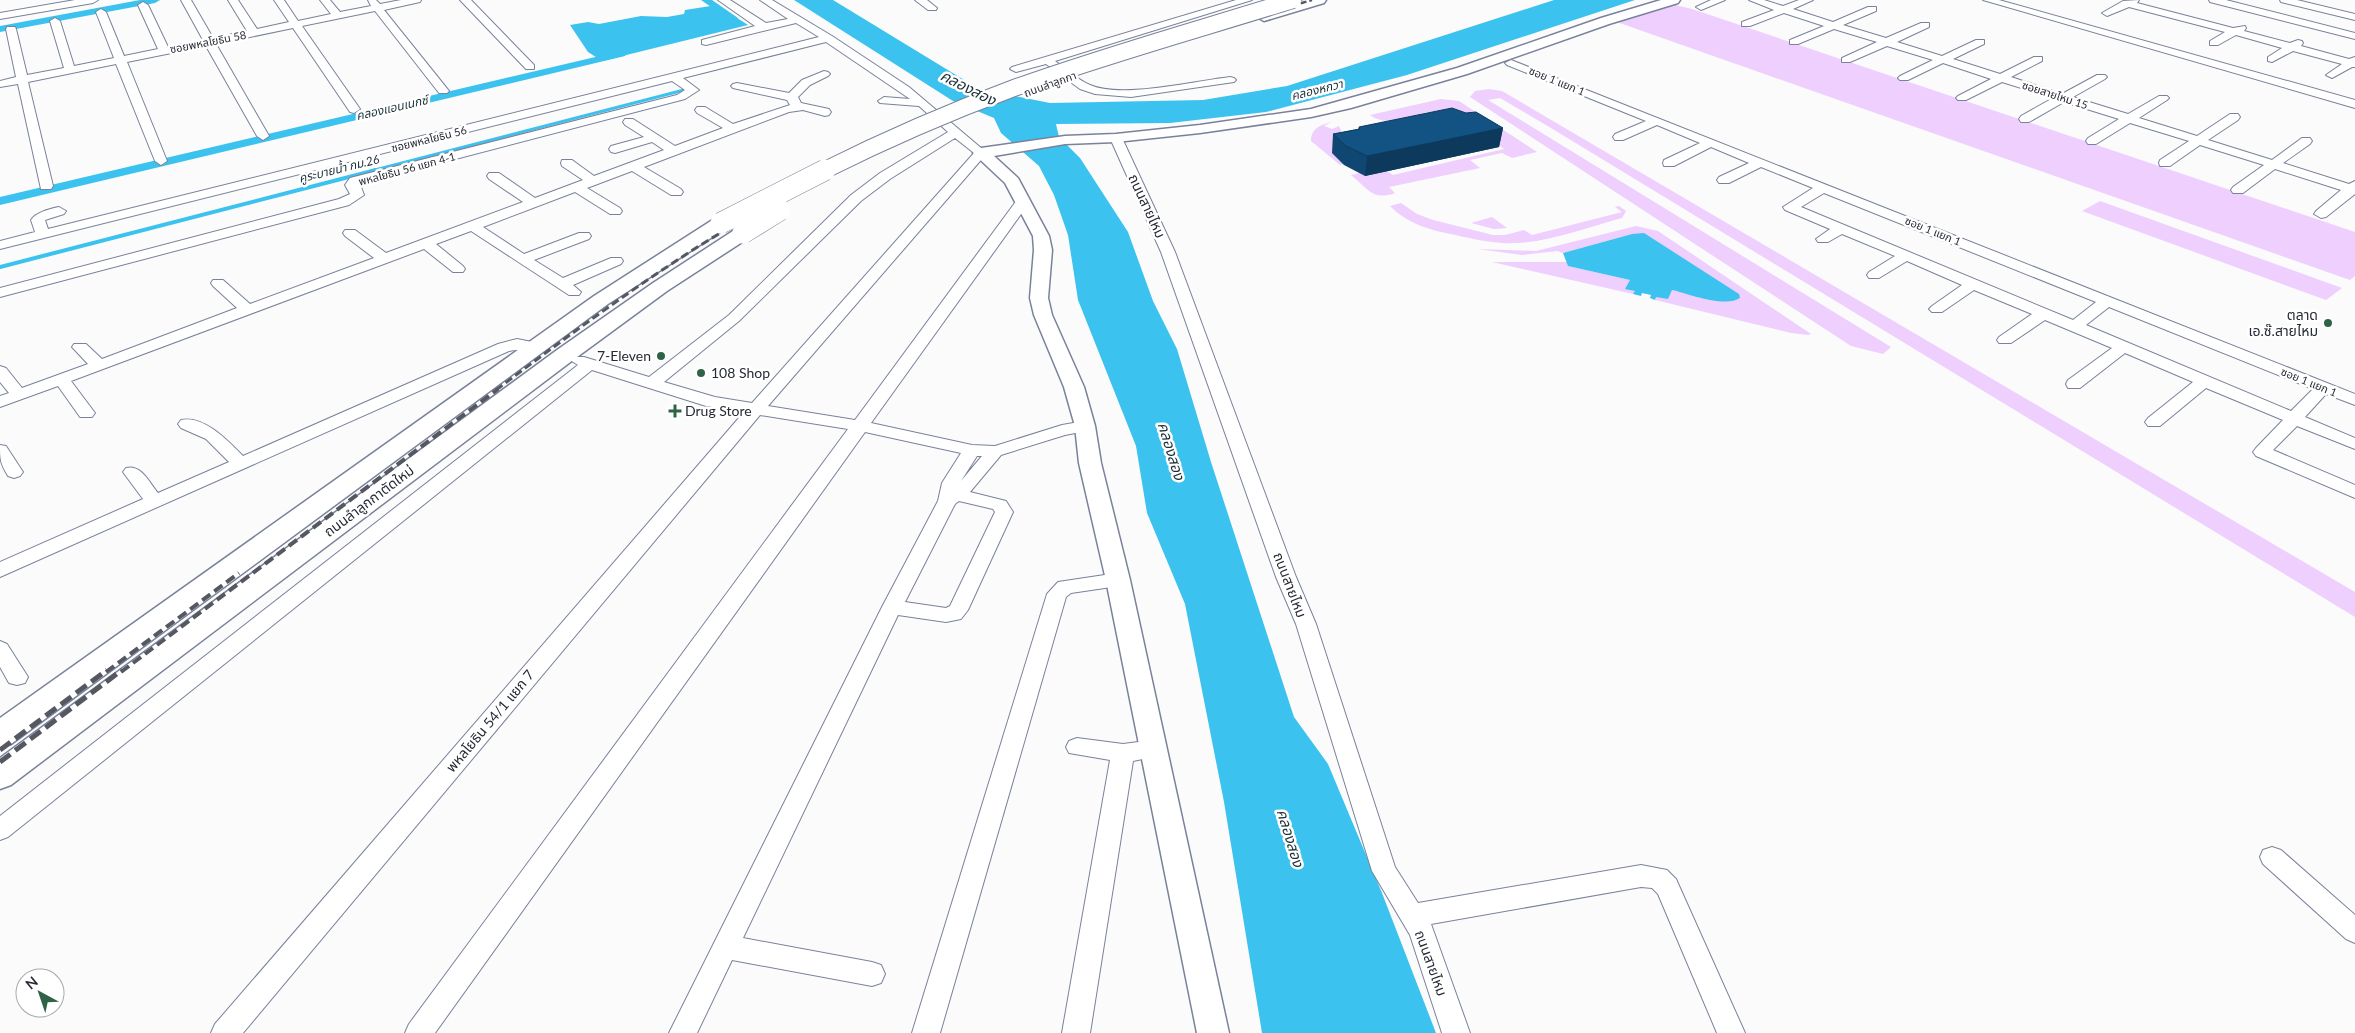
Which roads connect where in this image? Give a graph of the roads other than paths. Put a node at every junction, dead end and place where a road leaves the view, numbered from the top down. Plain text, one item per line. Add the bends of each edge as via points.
1 (32, 0) edge
2 (92, 0) edge
3 (186, 0) edge
4 (233, 0) edge
5 (279, 0) edge
6 (325, 0) edge
7 (416, 0) edge
8 (464, 0) edge
9 (723, 0) edge
10 (765, 0) edge
11 (920, 0) edge
12 (1247, 0) edge
13 (1277, 0) edge
14 (1293, 0) edge
15 (1319, 0) edge
16 (1674, 0) edge
17 (1720, 0) edge
18 (1754, 0) edge
19 (1808, 0) edge
20 (1988, 0) edge
21 (2214, 0) edge
22 (2285, 0) edge
23 (2131, 2) edge
24 (374, 4) edge
25 (143, 5) dead end
26 (1700, 7) dead end
27 (932, 8) dead end
28 (1784, 9) junction
29 (1872, 9) dead end
30 (2196, 9) dead end
31 (101, 12) dead end
32 (2107, 13) dead end
33 (0, 14) edge
34 (338, 16) junction
35 (2179, 17) junction
36 (2355, 17) edge
37 (796, 20) junction
38 (55, 21) dead end
39 (2250, 23) dead end
40 (296, 24) junction
41 (1746, 24) dead end
42 (2165, 24) dead end
43 (1833, 25) junction
44 (1924, 25) dead end
45 (1207, 27) junction
46 (764, 28) junction
47 (2086, 28) junction
48 (11, 29) dead end
49 (2235, 32) junction
50 (254, 33) junction
51 (2072, 35) dead end
52 (2355, 36) edge
53 (828, 38) junction
54 (2307, 38) dead end
55 (1885, 41) junction
56 (2133, 41) junction
57 (208, 42) junction
58 (706, 42) dead end
59 (1794, 42) dead end
60 (1980, 42) dead end
61 (2214, 44) dead end
62 (2292, 47) junction
63 (2121, 49) dead end
64 (165, 51) junction
65 (2183, 55) junction
66 (1942, 59) junction
67 (2038, 59) dead end
68 (2272, 59) dead end
69 (119, 60) junction
70 (1047, 60) junction
71 (1846, 60) dead end
72 (2354, 62) edge
73 (1511, 63) dead end
74 (2168, 63) dead end
75 (530, 67) dead end
76 (2231, 69) junction
77 (70, 70) junction
78 (824, 74) dead end
79 (2332, 75) dead end
80 (2219, 76) dead end
81 (674, 77) junction
82 (2101, 77) dead end
83 (1904, 78) dead end
84 (2000, 78) junction
85 (21, 80) junction
86 (1230, 80) dead end
87 (0, 84) edge
88 (737, 86) dead end
89 (1084, 87) junction
90 (443, 90) dead end
91 (1962, 98) dead end
92 (2063, 98) junction
93 (2163, 98) dead end
94 (794, 101) junction
95 (884, 101) dead end
96 (920, 103) junction
97 (2355, 104) edge
98 (354, 109) dead end
99 (701, 110) dead end
100 (825, 112) dead end
101 (2234, 117) dead end
102 (2025, 119) dead end
103 (2129, 119) junction
104 (1657, 121) junction
105 (629, 122) dead end
106 (732, 129) junction
107 (956, 132) junction
108 (262, 136) dead end
109 (1619, 137) dead end
110 (653, 138) junction
111 (1116, 138) junction
112 (2306, 140) dead end
113 (2092, 141) dead end
114 (2199, 141) junction
115 (1711, 142) junction
116 (615, 150) dead end
117 (673, 150) junction
118 (991, 152) junction
119 (161, 162) dead end
120 (1669, 162) dead end
121 (1761, 162) junction
122 (567, 163) dead end
123 (2165, 163) dead end
124 (2272, 164) junction
125 (632, 165) junction
126 (494, 176) dead end
127 (591, 180) junction
128 (1724, 180) dead end
129 (793, 185) junction
130 (46, 186) dead end
131 (576, 186) junction
132 (1825, 187) junction
133 (2353, 188) edge
134 (2238, 190) dead end
135 (676, 192) dead end
136 (532, 202) junction
137 (1022, 203) junction
138 (59, 211) dead end
139 (615, 211) dead end
140 (2321, 214) dead end
141 (472, 226) junction
142 (732, 228) junction
143 (1842, 228) junction
144 (350, 233) dead end
145 (43, 235) junction
146 (584, 236) dead end
147 (1823, 239) dead end
148 (425, 243) junction
149 (0, 245) edge
150 (1906, 256) junction
151 (383, 258) junction
152 (524, 259) junction
153 (616, 261) dead end
154 (458, 269) dead end
155 (1874, 274) dead end
156 (218, 283) dead end
157 (1973, 284) junction
158 (0, 293) edge
159 (2107, 301) junction
160 (247, 309) junction
161 (1937, 310) dead end
162 (2044, 314) junction
163 (2074, 327) junction
164 (2005, 340) dead end
165 (80, 347) dead end
166 (536, 347) junction
167 (2123, 347) junction
168 (565, 356) junction
169 (589, 364) junction
170 (99, 365) junction
171 (0, 370) edge
172 (61, 379) junction
173 (2204, 381) junction
174 (651, 384) junction
175 (2074, 384) dead end
176 (2324, 387) junction
177 (19, 395) junction
178 (2355, 400) edge
179 (0, 402) edge
180 (755, 410) junction
181 (86, 413) dead end
182 (2293, 418) junction
183 (2154, 422) dead end
184 (187, 424) dead end
185 (859, 426) junction
186 (1085, 426) junction
187 (2355, 444) edge
188 (0, 450) edge
189 (972, 450) junction
190 (996, 450) junction
191 (241, 464) junction
192 (14, 472) dead end
193 (132, 472) dead end
194 (2355, 492) edge
195 (951, 496) junction
196 (154, 502) junction
197 (0, 570) edge
198 (1118, 580) junction
199 (892, 607) junction
200 (0, 649) edge
201 (17, 677) dead end
202 (0, 735) edge
203 (1077, 747) dead end
204 (1154, 749) junction
205 (1123, 753) junction
206 (0, 776) edge
207 (0, 830) edge
208 (2272, 857) dead end
209 (1411, 916) junction
210 (2355, 931) edge
211 (725, 947) junction
212 (872, 974) dead end
213 (225, 1033) edge
214 (419, 1033) edge
215 (683, 1033) edge
216 (926, 1033) edge
217 (1076, 1033) edge
218 (1213, 1033) edge
219 (1456, 1033) edge
220 (1731, 1033) edge

1 - 33 street
2 - 33 street
3 - 57 street
4 - 50 street
5 - 40 street
6 - 34 street
7 - 24 street, ซอยพหลโยธิน 58
8 - 75 street
9 - 46 street
10 - 37 street
11 - 27 street
12 - 70 street
13 - 45 main road
14 - 129 main road, ถนนลำลูกกา, bridge via 1082,65 1000,94
15 - 45 main road, ถนนลำลูกกา
16 - 111 street via 1462,71 1346,105 1211,128
17 - 26 street
18 - 28 street, ซอยสายไหม 15
19 - 28 street
20 - 47 street
21 - 52 street
22 - 36 street
23 - 32 street
23 - 35 street
24 - 34 street, ซอยพหลโยธิน 58
24 - 90 street
25 - 64 street
28 - 41 street
28 - 43 street, ซอยสายไหม 15
29 - 43 street
30 - 35 street
31 - 69 street
34 - 40 street, ซอยพหลโยธิน 58
35 - 42 street
35 - 49 street
37 - 46 street
37 - 53 street
38 - 77 street
39 - 49 street
40 - 50 street, ซอยพหลโยธิน 58
40 - 98 street
43 - 55 street, ซอยสายไหม 15
43 - 59 street
44 - 55 street
45 - 129 main road, bridge via 1026,77 948,106 841,155
45 - 142 main road, ถนนลำลูกกา, bridge via 979,112
46 - 58 street
47 - 51 street
47 - 56 street
48 - 85 street
49 - 61 street
49 - 62 street
50 - 57 street, ซอยพหลโยธิน 58
53 - 81 street, ซอยพหลโยธิน 56
53 - 96 street via 905,89
54 - 62 street
55 - 66 street, ซอยสายไหม 15
55 - 71 street
56 - 63 street
56 - 65 street
57 - 64 street, ซอยพหลโยธิน 58
57 - 108 street
60 - 66 street
62 - 68 street
62 - 72 street
64 - 69 street, ซอยพหลโยธิน 58
65 - 74 street
65 - 76 street
66 - 83 street
66 - 84 street, ซอยสายไหม 15
67 - 84 street
69 - 77 street, ซอยพหลโยธิน 58
69 - 119 street
70 - 89 street
70 - 89 street via 1016,69 1037,79
72 - 79 street
73 - 104 street, ซอย 1 แยก 1
76 - 80 street
76 - 97 street
77 - 85 street, ซอยพหลโยธิน 58
78 - 94 street via 803,84
81 - 145 street, ซอยพหลโยธิน 56
81 - 158 street, พหลโยธิน 56 แยก 4-1 via 693,90 681,97 355,182 352,185 357,195 344,202
82 - 92 street
84 - 91 street
84 - 92 street, ซอยสายไหม 15
85 - 87 street, ซอยพหลโยธิน 58
85 - 130 street
86 - 89 street via 1131,94
88 - 94 street
92 - 102 street
92 - 103 street, ซอยสายไหม 15
93 - 103 street
94 - 100 street
94 - 106 street
95 - 96 street
96 - 107 street
99 - 106 street
101 - 114 street
103 - 113 street
103 - 114 street, ซอยสายไหม 15
104 - 109 street
104 - 115 street, ซอย 1 แยก 1
105 - 110 street
106 - 117 street
107 - 118 street
107 - 174 street via 856,198 734,318
110 - 116 street
110 - 117 street
111 - 118 street via 1065,140
111 - 209 street, ถนนสายไหม via 1168,252 1306,624 1384,871
112 - 124 street
114 - 123 street
114 - 124 street, ซอยสายไหม 15
115 - 120 street
115 - 121 street, ซอย 1 แยก 1
117 - 125 street
118 - 137 street
118 - 180 street, พหลโยธิน 54/1 แยก 7
121 - 128 street
121 - 132 street, ซอย 1 แยก 1
122 - 127 street
124 - 133 street, ซอยสายไหม 15
124 - 134 street
125 - 127 street
125 - 135 street
126 - 136 street
127 - 131 street
129 - 142 main road, ถนนลำลูกกา, bridge
131 - 136 street
131 - 139 street
132 - 143 street via 1790,207
132 - 159 street, ซอย 1 แยก 1
133 - 140 street
136 - 141 street
137 - 185 street
137 - 186 street via 1041,236 1039,298 1043,314 1074,387
138 - 145 street via 39,218
141 - 148 street
141 - 152 street
142 - 166 main road, ถนนลำลูกกาตัดใหม่ via 628,281
142 - 168 main road, ถนนลำลูกกาตัดใหม่ via 660,287
143 - 147 street
143 - 150 street
144 - 151 street
145 - 149 street, ซอยพหลโยธิน 56
146 - 152 street
148 - 151 street
148 - 154 street
150 - 155 street
150 - 157 street
151 - 160 street
152 - 153 street via 569,288
156 - 160 street
157 - 161 street
157 - 162 street
159 - 163 street
159 - 176 street, ซอย 1 แยก 1
160 - 170 street
162 - 163 street
162 - 164 street
163 - 167 street
165 - 170 street
166 - 191 street via 516,344 504,347
166 - 202 main road, ถนนลำลูกกาตัดใหม่
167 - 173 street
167 - 175 street
168 - 169 street
168 - 206 main road, ถนนลำลูกกาตัดใหม่
169 - 174 street
169 - 207 street
170 - 172 street
171 - 177 street
172 - 177 street
172 - 181 street
173 - 182 street
173 - 183 street
174 - 180 street via 712,402
176 - 178 street, ซอย 1 แยก 1
176 - 182 street
177 - 179 street
180 - 185 street
180 - 213 street, พหลโยธิน 54/1 แยก 7
182 - 187 street
182 - 194 street via 2262,452
184 - 191 street via 212,436
185 - 189 street
185 - 214 street
186 - 190 street
186 - 198 street via 1090,463
188 - 192 street
189 - 190 street
189 - 195 street via 951,483
190 - 195 street via 968,485
191 - 196 street
193 - 196 street
195 - 199 street
195 - 199 street via 999,505 1004,512 958,610 946,615
196 - 197 street
198 - 204 street
198 - 216 street via 1065,587 1057,594
199 - 211 street
200 - 201 street
203 - 205 street
204 - 205 street
204 - 218 street
205 - 217 street
208 - 210 street
209 - 219 street, ถนนสายไหม via 1421,931
209 - 220 street via 1641,876 1658,878 1667,887
211 - 212 street
211 - 215 street

